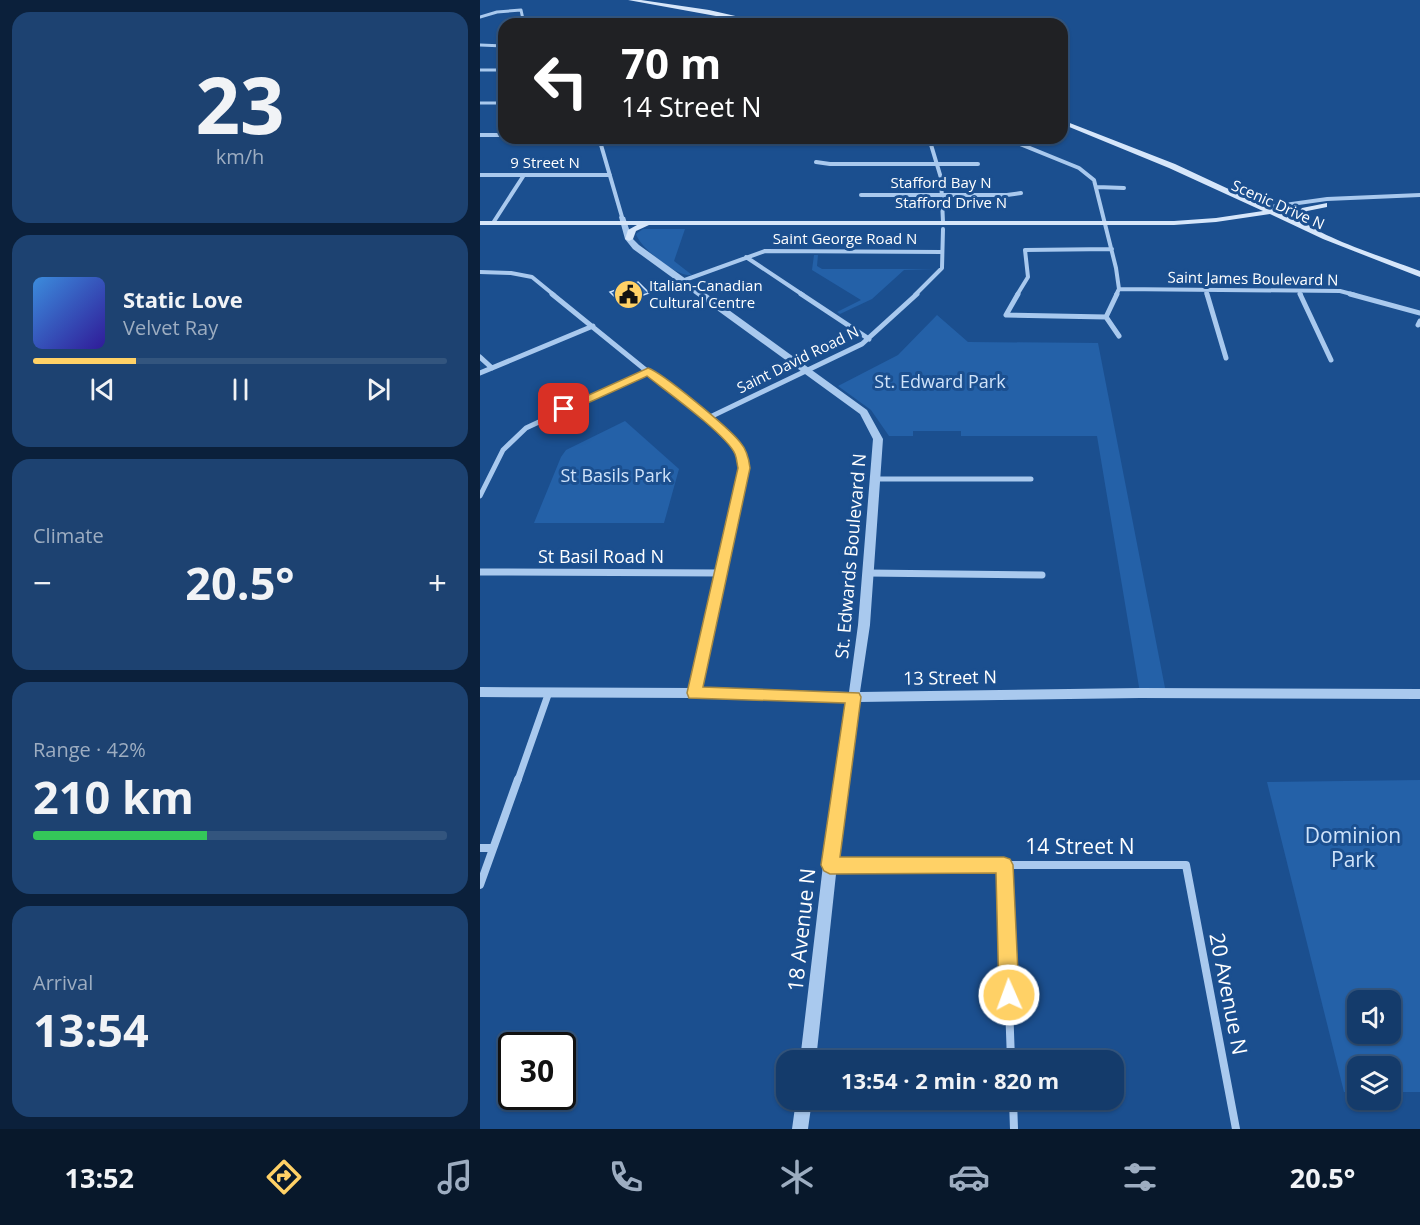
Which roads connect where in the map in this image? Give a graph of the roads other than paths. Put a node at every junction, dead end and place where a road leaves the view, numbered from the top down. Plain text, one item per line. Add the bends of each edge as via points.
1 (631, 0) edge
2 (480, 17) edge
3 (523, 18) edge
4 (737, 18) edge
5 (480, 45) edge
6 (498, 46) edge
7 (480, 70) edge
8 (498, 70) edge
9 (480, 103) edge
10 (498, 103) edge
11 (1068, 125) edge
12 (480, 135) edge
13 (498, 135) edge
14 (601, 144) edge
15 (931, 144) edge
16 (1020, 144) edge
17 (1129, 150) junction
18 (816, 162) dead end
19 (938, 164) junction
20 (978, 164) dead end
21 (480, 175) edge
22 (524, 175) junction
23 (610, 175) junction
24 (1097, 187) junction
25 (1124, 188) dead end
26 (1022, 193) dead end
27 (1221, 194) junction
28 (861, 195) dead end
29 (943, 195) junction
30 (1420, 195) edge
31 (1420, 202) edge
32 (1324, 205) junction
33 (1263, 211) junction
34 (480, 218) edge
35 (1215, 218) junction
36 (1104, 219) junction
37 (494, 220) junction
38 (623, 220) junction
39 (943, 222) junction
40 (480, 223) edge
41 (658, 223) junction
42 (1303, 230) junction
43 (629, 239) junction
44 (1112, 249) junction
45 (942, 252) junction
46 (746, 257) junction
47 (480, 272) edge
48 (1420, 275) edge
49 (682, 280) junction
50 (1119, 289) junction
51 (1206, 291) junction
52 (1299, 291) junction
53 (1420, 313) edge
54 (1106, 317) junction
55 (593, 326) junction
56 (1119, 336) dead end
57 (869, 339) junction
58 (480, 357) edge
59 (1226, 358) dead end
60 (1331, 360) dead end
61 (492, 368) junction
62 (648, 371) junction
63 (806, 371) junction
64 (480, 373) edge
65 (708, 418) junction
66 (876, 478) junction
67 (1031, 479) dead end
68 (480, 496) edge
69 (480, 572) edge
70 (722, 573) junction
71 (867, 573) junction
72 (1042, 575) dead end
73 (480, 692) edge
74 (549, 692) junction
75 (694, 693) junction
76 (1420, 694) edge
77 (854, 697) junction
78 (480, 848) edge
79 (493, 848) junction
80 (830, 865) junction
81 (1004, 865) junction
82 (1186, 865) joint
83 (480, 885) edge
84 (809, 1050) edge
85 (1011, 1050) edge
86 (803, 1110) edge
87 (1013, 1110) edge
88 (800, 1129) edge
89 (1014, 1129) edge
90 (1236, 1129) edge

1 - 4 main road
2 - 3 street via 521,10
5 - 6 street
7 - 8 street
9 - 10 street
11 - 17 main road, Scenic Drive N
12 - 13 street
14 - 23 street
15 - 19 street, Saint David Road N
16 - 24 street via 1079,168
17 - 27 main road, Scenic Drive N
17 - 33 main road, Scenic Drive N via 1172,166
18 - 19 street, Stafford Bay N
19 - 20 street, Stafford Bay N
19 - 29 street, Saint David Road N
21 - 22 street, 9 Street N
22 - 23 street, 9 Street N
22 - 37 street
23 - 38 street
24 - 25 street
24 - 36 street
26 - 29 street, Stafford Bay N
27 - 33 main road, Scenic Drive N
27 - 35 main road via 1231,206
28 - 29 street, Stafford Bay N
29 - 39 street, Saint David Road N
30 - 33 street, Stafford Drive N via 1327,200
31 - 32 street, Stafford Drive N
32 - 33 street, Stafford Drive N
32 - 42 main road via 1299,213
33 - 35 main road, Stafford Drive N
33 - 42 main road, Scenic Drive N
34 - 37 main road, Stafford Drive N
35 - 36 main road, Stafford Drive N via 1174,223
35 - 42 main road via 1262,220
36 - 39 main road, Stafford Drive N
36 - 44 street
37 - 38 main road, Stafford Drive N
37 - 40 main road, Stafford Drive N
38 - 39 main road, Stafford Drive N
38 - 41 main road, Stafford Drive N
38 - 43 street
39 - 41 main road, Stafford Drive N
39 - 45 street, Saint David Road N
41 - 43 main road via 637,227
42 - 48 main road, Scenic Drive N via 1376,262
43 - 49 street, St. Edwards Boulevard N
44 - 50 street
44 - 54 street via 1025,250 1028,277 1006,315
45 - 46 street, Saint George Road N via 765,251
45 - 57 street, Saint David Road N via 940,272
46 - 49 street, Saint George Road N
46 - 57 street
47 - 55 street via 527,275
49 - 63 street, St. Edwards Boulevard N
50 - 51 street, Saint James Boulevard N
50 - 54 street
51 - 52 street, Saint James Boulevard N
51 - 59 street
52 - 53 street, Saint James Boulevard N via 1346,292
52 - 60 street
54 - 56 street
55 - 61 street
55 - 62 street
57 - 63 street, Saint David Road N
58 - 61 street
61 - 64 street
62 - 65 street
62 - 68 street via 526,428 503,450
63 - 65 street, Saint David Road N
63 - 66 street, St. Edwards Boulevard N via 864,412 878,439
65 - 70 street via 736,445 744,468
66 - 67 street
66 - 71 street, St. Edwards Boulevard N
69 - 70 street, St Basil Road N
70 - 75 street
71 - 72 street
71 - 77 street, St. Edwards Boulevard N
73 - 74 street, 13 Street N
74 - 75 street, 13 Street N
74 - 79 street
75 - 77 street, 13 Street N
76 - 77 street, 13 Street N
77 - 80 street, 18 Avenue N
78 - 79 street
79 - 83 street
80 - 81 street, 14 Street N
80 - 84 street, 18 Avenue N
81 - 82 street, 14 Street N
81 - 85 street
82 - 90 street, 20 Avenue N
86 - 88 street
87 - 89 street

